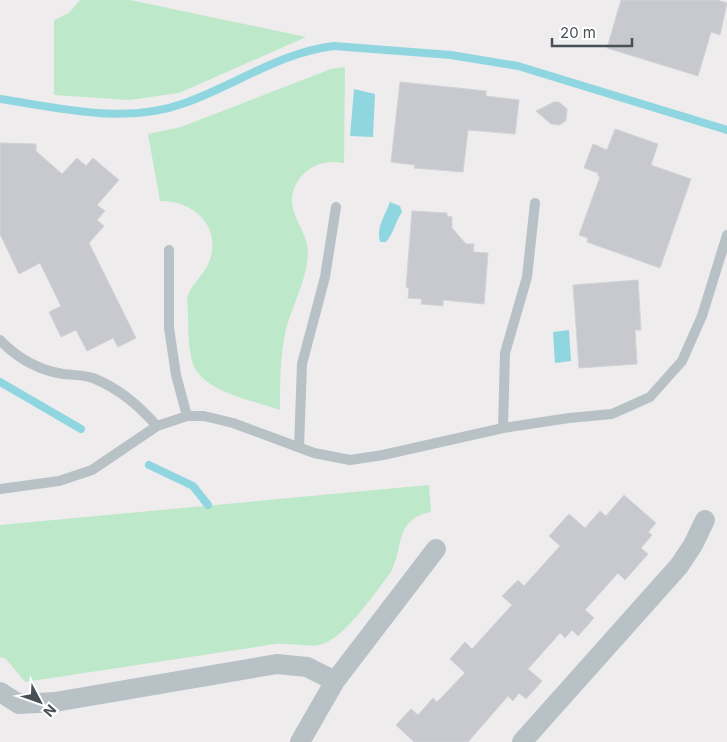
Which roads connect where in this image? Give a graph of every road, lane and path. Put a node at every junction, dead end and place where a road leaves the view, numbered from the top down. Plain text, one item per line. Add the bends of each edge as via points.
1 (535, 203) dead end
2 (336, 207) dead end
3 (727, 235) edge
4 (169, 250) dead end
5 (0, 340) edge
6 (187, 416) junction
7 (157, 426) junction
8 (503, 428) junction
9 (299, 447) junction
10 (0, 489) edge
11 (705, 520) dead end
12 (436, 549) dead end
13 (335, 681) junction
14 (0, 692) edge
15 (300, 742) edge
16 (522, 742) edge

1 - 8 lane via 524,290 504,353
2 - 9 lane via 325,277 302,364
3 - 8 lane via 702,316 682,361 650,398 612,414
4 - 6 lane via 169,328 176,376
5 - 7 lane via 20,358 41,368 91,377 117,388
6 - 7 lane
6 - 9 lane via 204,416 233,423
7 - 10 lane via 92,470 59,481
8 - 9 lane via 350,460
11 - 16 street via 679,566
12 - 13 street
13 - 14 street via 307,667 277,664 55,702 20,704
13 - 15 street

